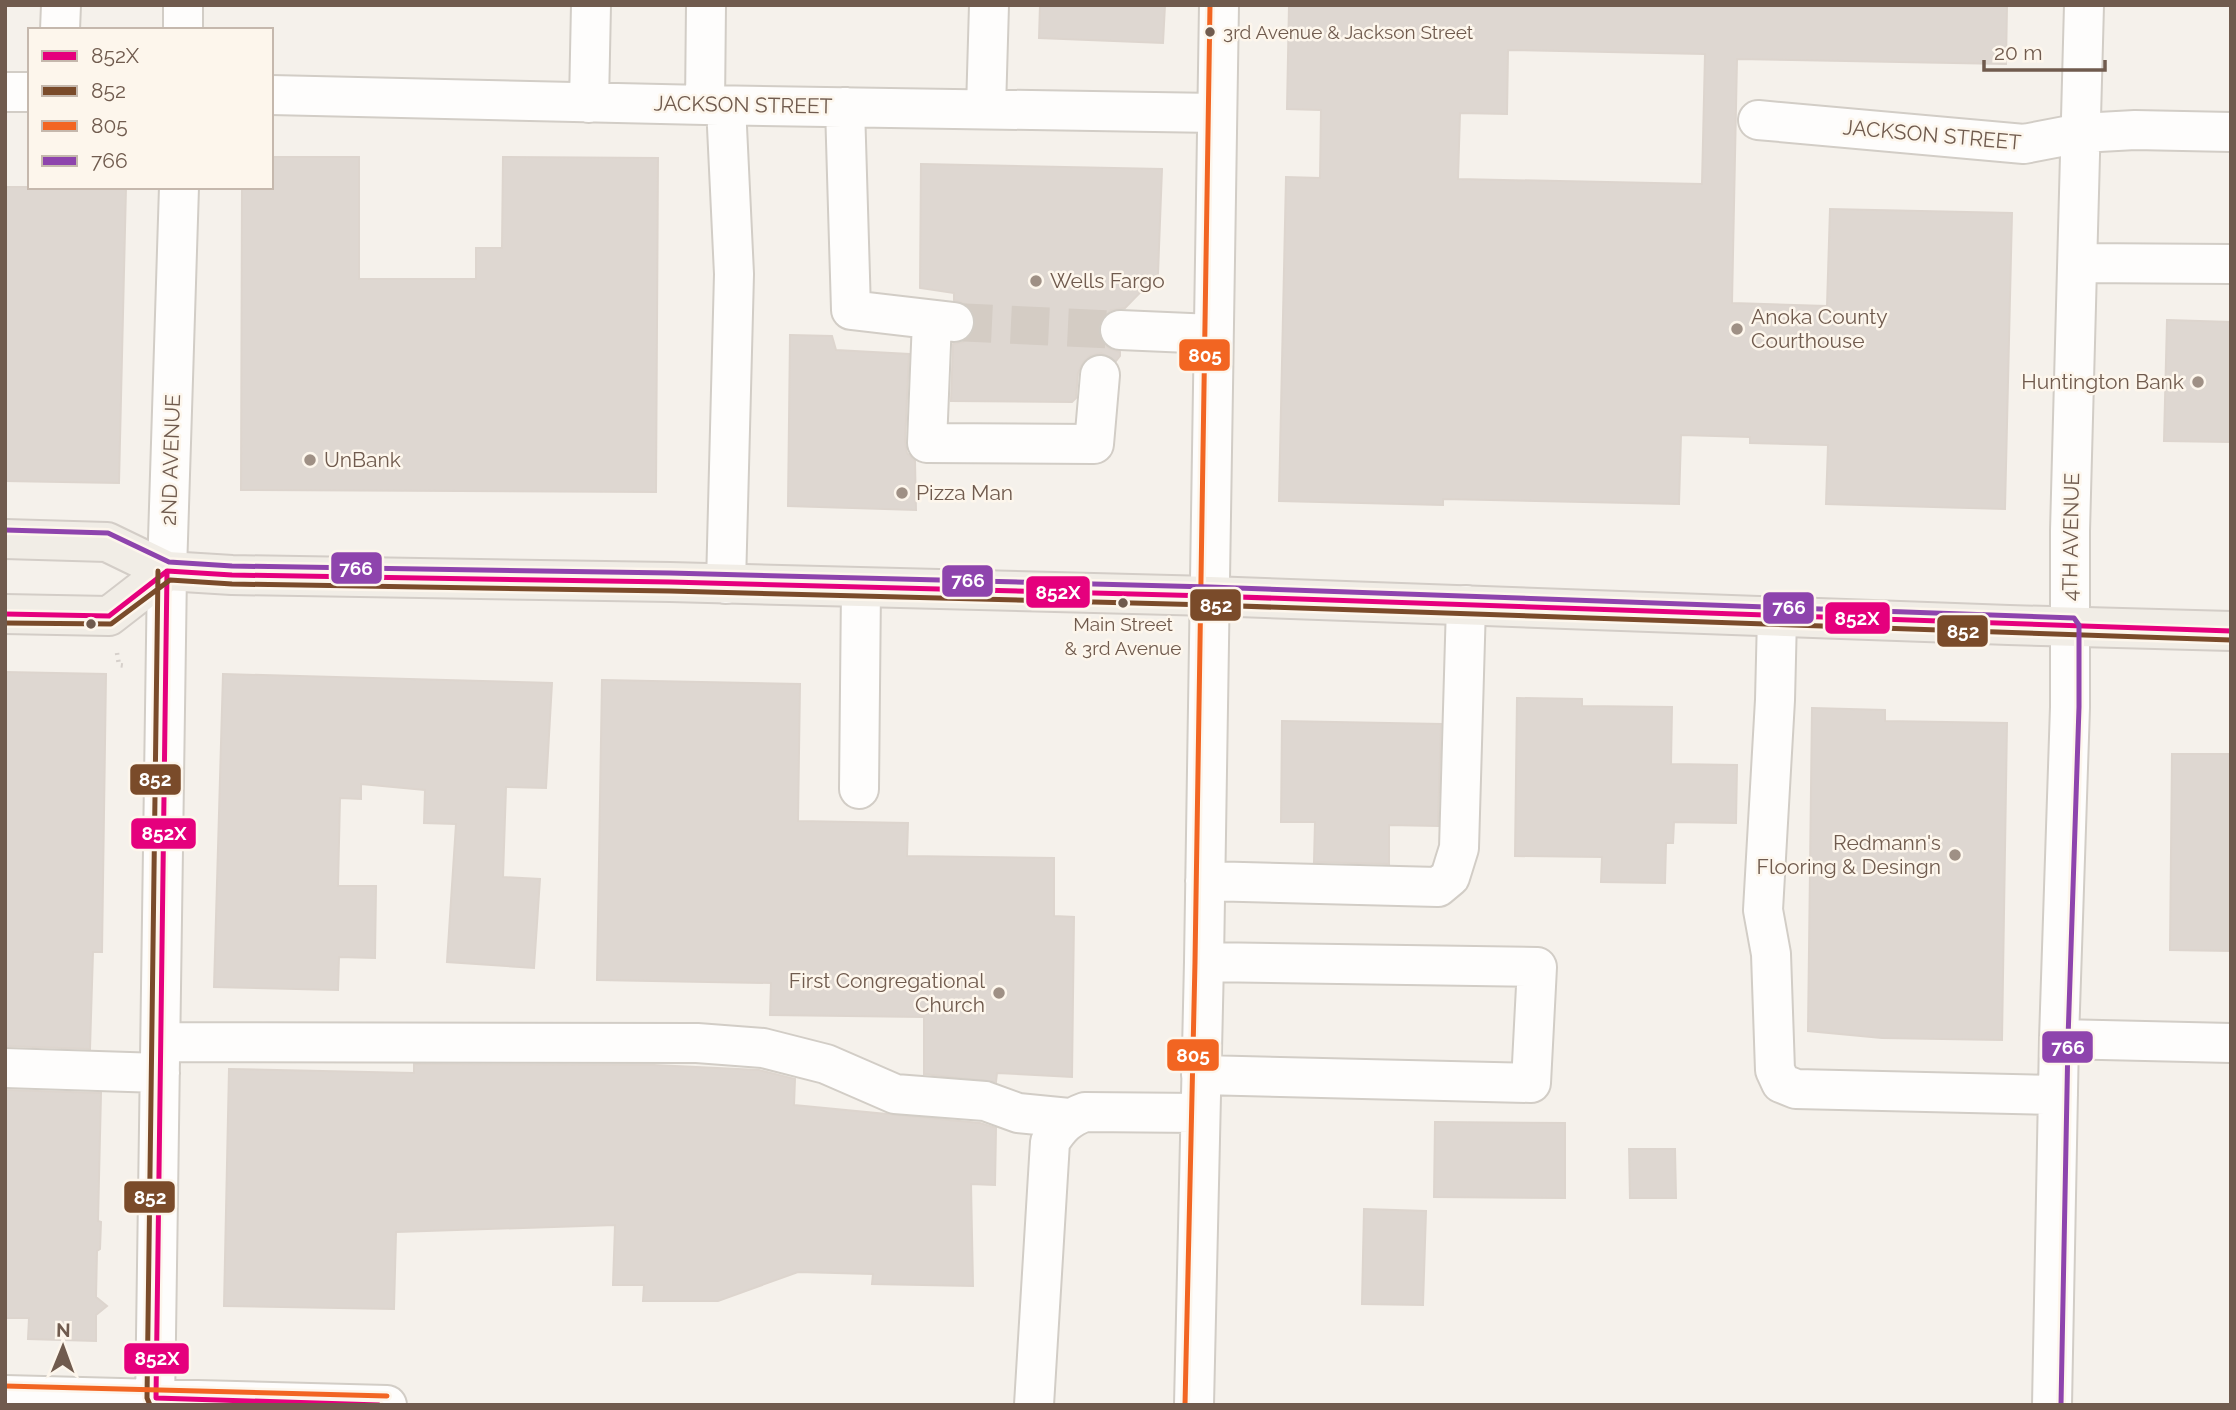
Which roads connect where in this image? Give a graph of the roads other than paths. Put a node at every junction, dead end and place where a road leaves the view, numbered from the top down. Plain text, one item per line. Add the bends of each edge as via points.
1 (61, 5) edge
2 (183, 5) edge
3 (591, 5) edge
4 (706, 5) edge
5 (989, 5) edge
6 (1219, 5) edge
7 (2084, 5) edge
8 (60, 28) edge
9 (183, 28) edge
10 (5, 92) edge
11 (28, 92) edge
12 (273, 95) edge
13 (589, 103) junction
14 (716, 105) junction
15 (845, 107) junction
16 (986, 109) junction
17 (1216, 113) junction
18 (1758, 120) dead end
19 (2231, 132) edge
20 (2081, 133) junction
21 (179, 189) edge
22 (2078, 263) junction
23 (2231, 264) edge
24 (1120, 330) tunnel mouth
25 (1213, 334) junction
26 (1100, 375) dead end
27 (5, 539) edge
28 (167, 571) junction
29 (726, 584) junction
30 (861, 588) junction
31 (1210, 596) junction
32 (1466, 605) junction
33 (5, 614) edge
34 (1777, 617) junction
35 (2070, 626) junction
36 (2231, 631) edge
37 (859, 789) dead end
38 (1205, 881) junction
39 (1204, 961) junction
40 (2059, 1038) junction
41 (2231, 1043) edge
42 (161, 1057) junction
43 (5, 1068) edge
44 (1201, 1075) junction
45 (2058, 1095) junction
46 (1200, 1113) junction
47 (1069, 1118) junction
48 (5, 1395) edge
49 (155, 1401) edge
50 (387, 1405) edge
51 (1034, 1405) edge
52 (1194, 1405) edge
53 (2052, 1405) edge

1 - 8 street
2 - 9 street
3 - 13 street
4 - 14 street
5 - 16 street
6 - 17 street
7 - 20 street, 4TH AVENUE
10 - 11 street
12 - 13 street, JACKSON STREET
13 - 14 street, JACKSON STREET
14 - 15 street, JACKSON STREET
14 - 29 street via 734,274
15 - 16 street, JACKSON STREET
15 - 26 street via 851,310 943,321 928,443 1094,444
16 - 17 street, JACKSON STREET
17 - 25 street
18 - 20 street, JACKSON STREET via 2024,144
19 - 20 street, JACKSON STREET
20 - 22 street, 4TH AVENUE
21 - 28 street, 2ND AVENUE
22 - 23 street
22 - 35 street, 4TH AVENUE
24 - 25 street
25 - 31 street
27 - 28 main road via 107,542
28 - 29 main road
28 - 33 main road via 109,616
28 - 42 street, 2ND AVENUE
29 - 30 main road
30 - 31 main road
30 - 37 street
31 - 32 main road
31 - 38 street
32 - 34 main road
32 - 38 street via 1459,848 1450,877 1438,887
34 - 35 main road
34 - 45 street via 1763,910 1771,954 1775,1070 1781,1083 1796,1089
35 - 36 main road
35 - 40 street, 4TH AVENUE
38 - 39 street
39 - 44 street
39 - 44 street via 1537,967 1531,1083
40 - 41 street
40 - 45 street, 4TH AVENUE
42 - 43 street
42 - 47 street via 683,1043 763,1048 826,1064 895,1094 985,1101 1018,1113
42 - 49 street, 2ND AVENUE
44 - 46 street
45 - 53 street, 4TH AVENUE
46 - 47 street via 1085,1112
46 - 52 street
47 - 51 street via 1050,1142
48 - 49 street
49 - 50 street

